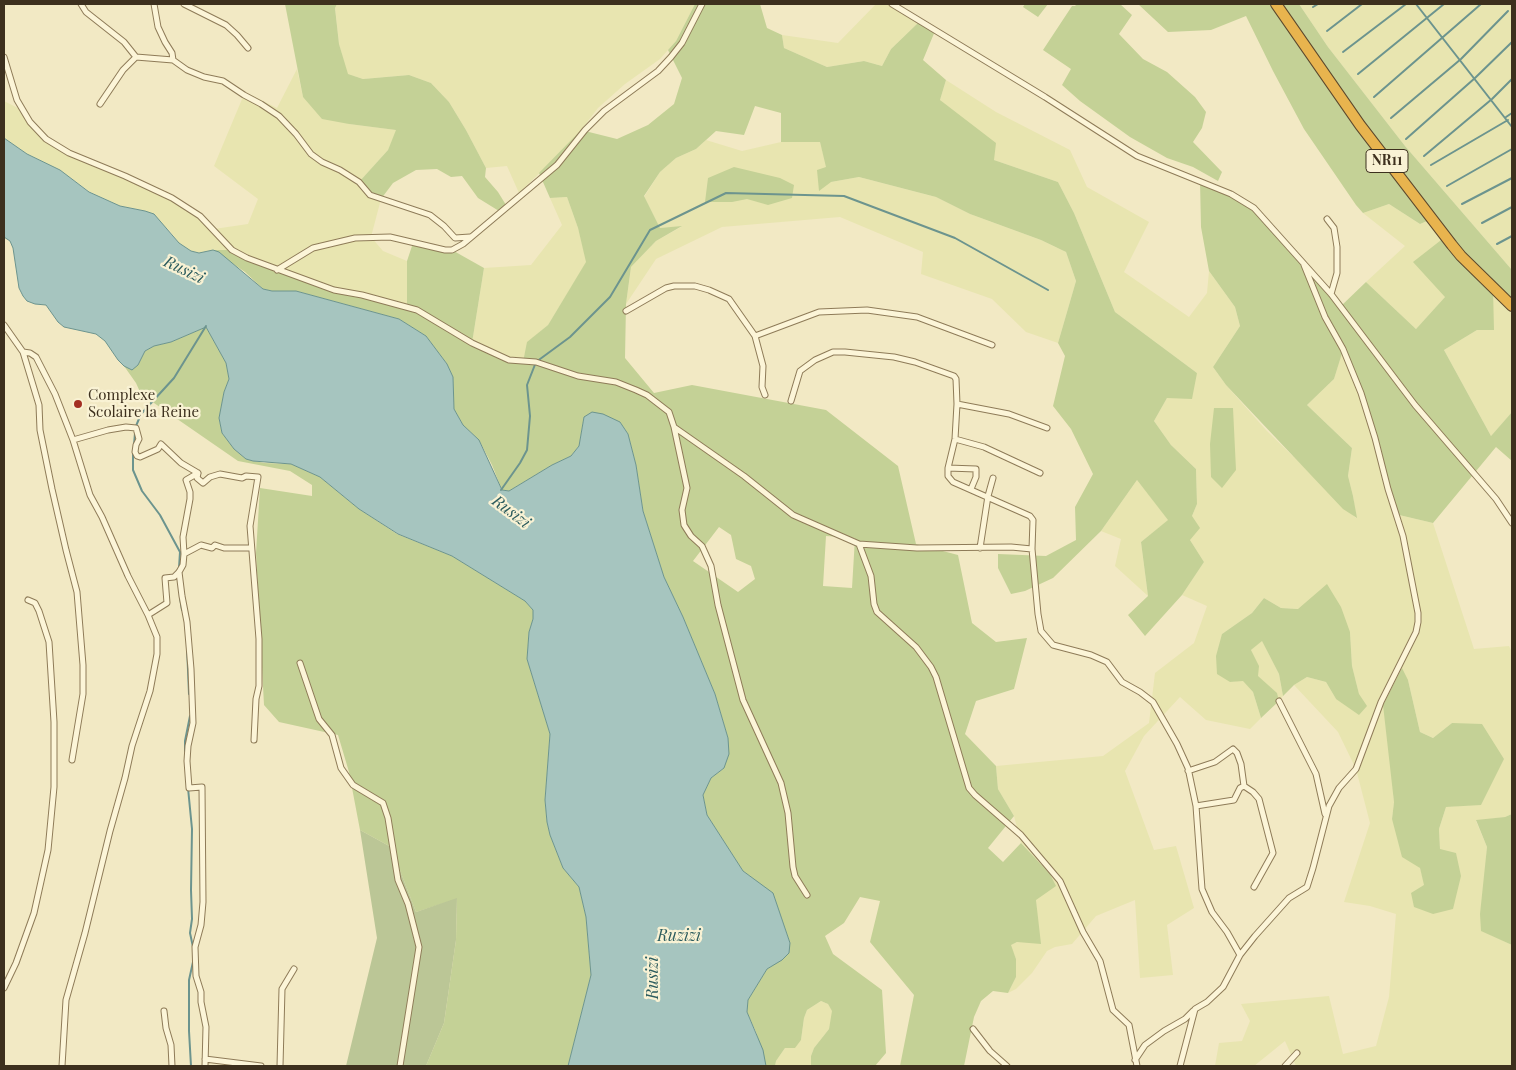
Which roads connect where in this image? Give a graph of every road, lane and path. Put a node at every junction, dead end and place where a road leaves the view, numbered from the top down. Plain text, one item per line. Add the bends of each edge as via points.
1 (81, 4) edge
2 (154, 4) edge
3 (184, 4) edge
4 (702, 4) edge
5 (892, 4) edge
6 (1276, 4) edge
7 (248, 48) dead end
8 (4, 57) edge
9 (136, 57) junction
10 (173, 60) junction
11 (100, 104) dead end
12 (1327, 219) dead end
13 (470, 238) junction
14 (1304, 265) junction
15 (276, 270) junction
16 (1331, 294) junction
17 (1512, 306) edge
18 (626, 311) dead end
19 (4, 325) edge
20 (755, 336) junction
21 (992, 345) dead end
22 (23, 352) junction
23 (765, 395) dead end
24 (790, 401) dead end
25 (957, 404) junction
26 (674, 428) junction
27 (1047, 428) dead end
28 (955, 439) junction
29 (74, 440) junction
30 (948, 468) junction
31 (198, 473) junction
32 (1040, 474) dead end
33 (993, 478) dead end
34 (971, 489) junction
35 (988, 496) junction
36 (1512, 523) edge
37 (859, 544) junction
38 (251, 548) junction
39 (980, 548) junction
40 (1032, 549) junction
41 (184, 554) junction
42 (179, 572) junction
43 (28, 600) dead end
44 (148, 615) junction
45 (300, 663) dead end
46 (1278, 700) dead end
47 (254, 740) dead end
48 (72, 760) dead end
49 (1188, 771) junction
50 (1244, 786) junction
51 (1196, 806) junction
52 (1326, 817) junction
53 (1254, 887) dead end
54 (807, 895) dead end
55 (1240, 955) junction
56 (294, 969) dead end
57 (4, 988) edge
58 (1195, 1009) junction
59 (164, 1011) dead end
60 (973, 1029) dead end
61 (1297, 1053) dead end
62 (205, 1059) junction
63 (1135, 1060) junction
64 (62, 1066) edge
65 (172, 1066) edge
66 (205, 1066) edge
67 (261, 1066) edge
68 (280, 1066) edge
69 (400, 1066) edge
70 (1007, 1066) edge
71 (1137, 1066) edge
72 (1180, 1066) edge
73 (1285, 1066) edge

1 - 9 street
2 - 10 street via 158,27
3 - 7 street via 226,25
4 - 13 street via 682,43 658,71 604,110 557,165
5 - 14 street via 1137,156 1242,200 1254,208
6 - 17 highway, NR11 via 1360,125 1452,245
8 - 15 street via 22,110 38,132 52,144 172,198 200,216 232,250
9 - 10 street
9 - 11 street via 122,70
10 - 13 street via 204,77 222,81 279,116 311,154 359,182 370,195 430,215 455,238
12 - 16 street via 1334,228 1337,247 1337,273
13 - 15 street via 452,250 390,237 355,238 313,248
14 - 16 street
14 - 52 street via 1325,317 1343,349 1376,438 1403,536 1418,613 1416,632 1382,702 1356,769 1339,788
15 - 26 street via 337,292 362,295 417,310 472,343 509,360 536,362 578,376 616,382 647,395 669,412
16 - 36 street via 1415,405 1496,499
18 - 20 street via 666,288 695,286 729,298
19 - 22 street
20 - 21 street via 819,312 867,310 918,318
20 - 23 street via 763,366
22 - 29 street via 36,357
22 - 48 street via 38,405 52,489 77,592 83,694
24 - 25 street via 800,371 825,355 845,352 894,357 947,372 956,379
25 - 27 street via 1009,414
25 - 28 street
26 - 37 street via 739,472 793,515
26 - 54 street via 687,488 682,510 684,525 702,546 711,566 743,700 782,783 795,876
28 - 30 street
28 - 32 street via 984,447
29 - 31 street via 108,430 136,428 139,438 135,452 138,457 158,449 161,444 174,458
29 - 44 street via 90,495
30 - 34 street via 948,476 953,482
30 - 34 street via 976,469
31 - 38 street via 197,478 203,483 220,474 258,477 250,526
31 - 41 street via 186,480 190,499 183,537
33 - 35 street
34 - 35 street
35 - 39 street
35 - 40 street via 1032,518
37 - 39 street
37 - 63 street via 871,576 877,612 916,647 936,677 968,788 1021,835 1060,881 1083,932 1100,960 1113,1010 1129,1025
38 - 41 street via 201,545
38 - 47 street via 259,639
39 - 40 street
40 - 49 street via 1041,631 1053,645 1102,659 1122,682 1153,702
41 - 42 street
42 - 44 street via 174,577 165,578 167,602
42 - 62 street via 191,669 193,723 187,760 189,788 202,787 203,902 195,947 196,976 206,1027
43 - 57 street via 35,603 49,642 54,787 48,850 34,914
44 - 64 street via 157,637 154,678 132,746 66,1000
45 - 69 street via 319,719 332,735 340,768 353,785 382,803 388,818 398,880 419,947
46 - 52 street via 1316,774
49 - 50 street via 1215,762 1233,749 1239,758
49 - 51 street
50 - 51 street via 1234,800
50 - 53 street via 1259,799 1273,853
51 - 55 street via 1202,890
52 - 55 street via 1307,887 1289,898
55 - 58 street via 1223,987
56 - 68 street via 282,989
58 - 63 street via 1144,1046
58 - 72 street
59 - 65 street
60 - 70 street
61 - 73 street
62 - 66 street
62 - 67 street
63 - 71 street

